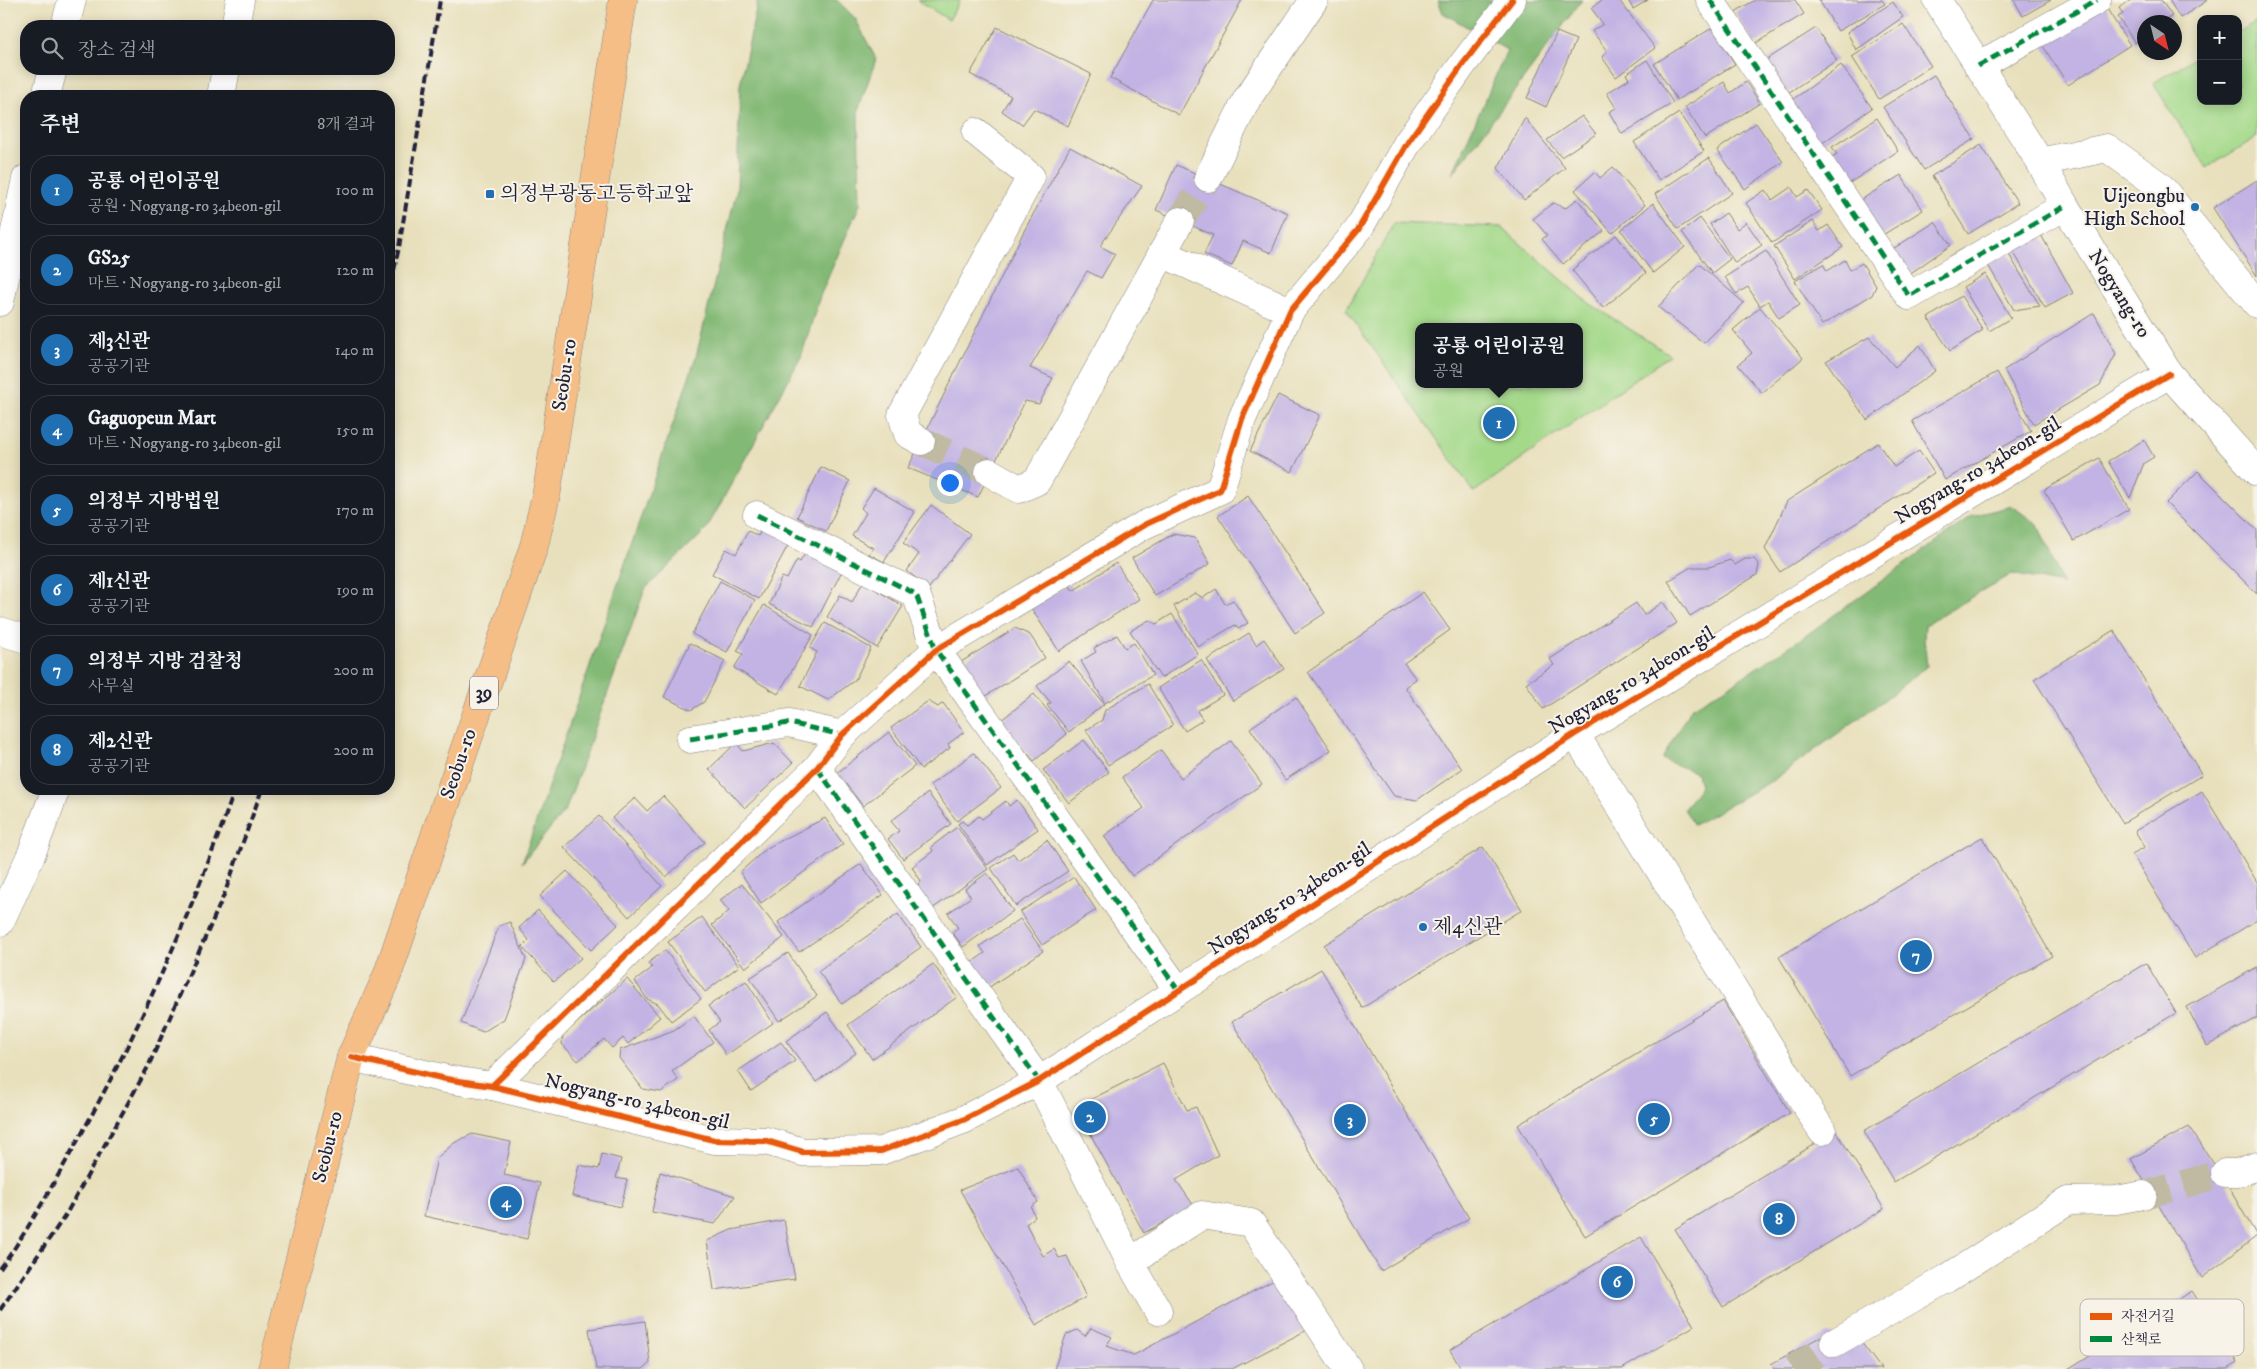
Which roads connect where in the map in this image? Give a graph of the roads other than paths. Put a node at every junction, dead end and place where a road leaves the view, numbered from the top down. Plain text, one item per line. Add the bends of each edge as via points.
1 (72, 0) edge
2 (240, 0) edge
3 (623, 0) edge
4 (1314, 0) edge
5 (1512, 0) edge
6 (1710, 0) edge
7 (1937, 0) edge
8 (2097, 0) edge
9 (67, 20) edge
10 (236, 20) edge
11 (1978, 66) junction
12 (51, 75) edge
13 (225, 75) edge
14 (48, 90) edge
15 (222, 90) edge
16 (976, 132) dead end
17 (2040, 162) junction
18 (1208, 178) tunnel mouth
19 (2065, 206) junction
20 (20, 207) edge
21 (1180, 221) tunnel mouth
22 (1162, 253) junction
23 (0, 302) edge
24 (2257, 304) edge
25 (1290, 311) junction
26 (2169, 374) junction
27 (921, 442) tunnel mouth
28 (989, 472) tunnel mouth
29 (2257, 472) edge
30 (757, 515) dead end
31 (0, 631) edge
32 (20, 636) edge
33 (936, 650) junction
34 (1575, 734) junction
35 (842, 735) junction
36 (690, 739) dead end
37 (817, 768) junction
38 (54, 795) edge
39 (0, 922) edge
40 (1178, 990) junction
41 (351, 1057) junction
42 (1039, 1081) junction
43 (492, 1086) junction
44 (1822, 1131) dead end
45 (2257, 1166) edge
46 (2225, 1173) tunnel mouth
47 (2143, 1195) tunnel mouth
48 (1130, 1262) junction
49 (1158, 1311) dead end
50 (1834, 1343) tunnel mouth
51 (272, 1369) edge
52 (1348, 1369) edge

1 - 9 street
2 - 10 street
3 - 41 main road, Seobu-ro / 39 via 547,491 534,546 387,976
4 - 18 street via 1247,99
5 - 25 street via 1462,64 1408,142 1358,230
6 - 19 street via 1909,296
7 - 11 street, Nogyang-ro
8 - 11 street
11 - 17 street, Nogyang-ro
12 - 14 street
13 - 15 street
16 - 27 street via 1031,177 902,415 908,434
17 - 19 street, Nogyang-ro
17 - 24 street via 2107,148 2160,186
19 - 26 street, Nogyang-ro
20 - 23 street
21 - 22 street
22 - 25 street
22 - 28 street via 1037,481 1019,489
25 - 33 street via 1242,418 1220,490 1144,525
26 - 29 street, Nogyang-ro
26 - 34 street, Nogyang-ro 34beon-gil
30 - 33 street via 916,594
31 - 32 street
33 - 35 street
33 - 40 street
34 - 40 street, Nogyang-ro 34beon-gil
34 - 44 street
35 - 36 street via 789,724
35 - 37 street
37 - 42 street
37 - 43 street
38 - 39 street
40 - 42 street, Nogyang-ro 34beon-gil
41 - 43 street, Nogyang-ro 34beon-gil
41 - 51 main road, Seobu-ro / 39
42 - 43 street, Nogyang-ro 34beon-gil via 963,1120 881,1151 861,1152 803,1152 766,1142 714,1140
42 - 48 street
45 - 46 street via 2237,1173
47 - 50 street via 2116,1200 2068,1201 1946,1279
48 - 49 street
48 - 52 street via 1202,1215 1251,1223

